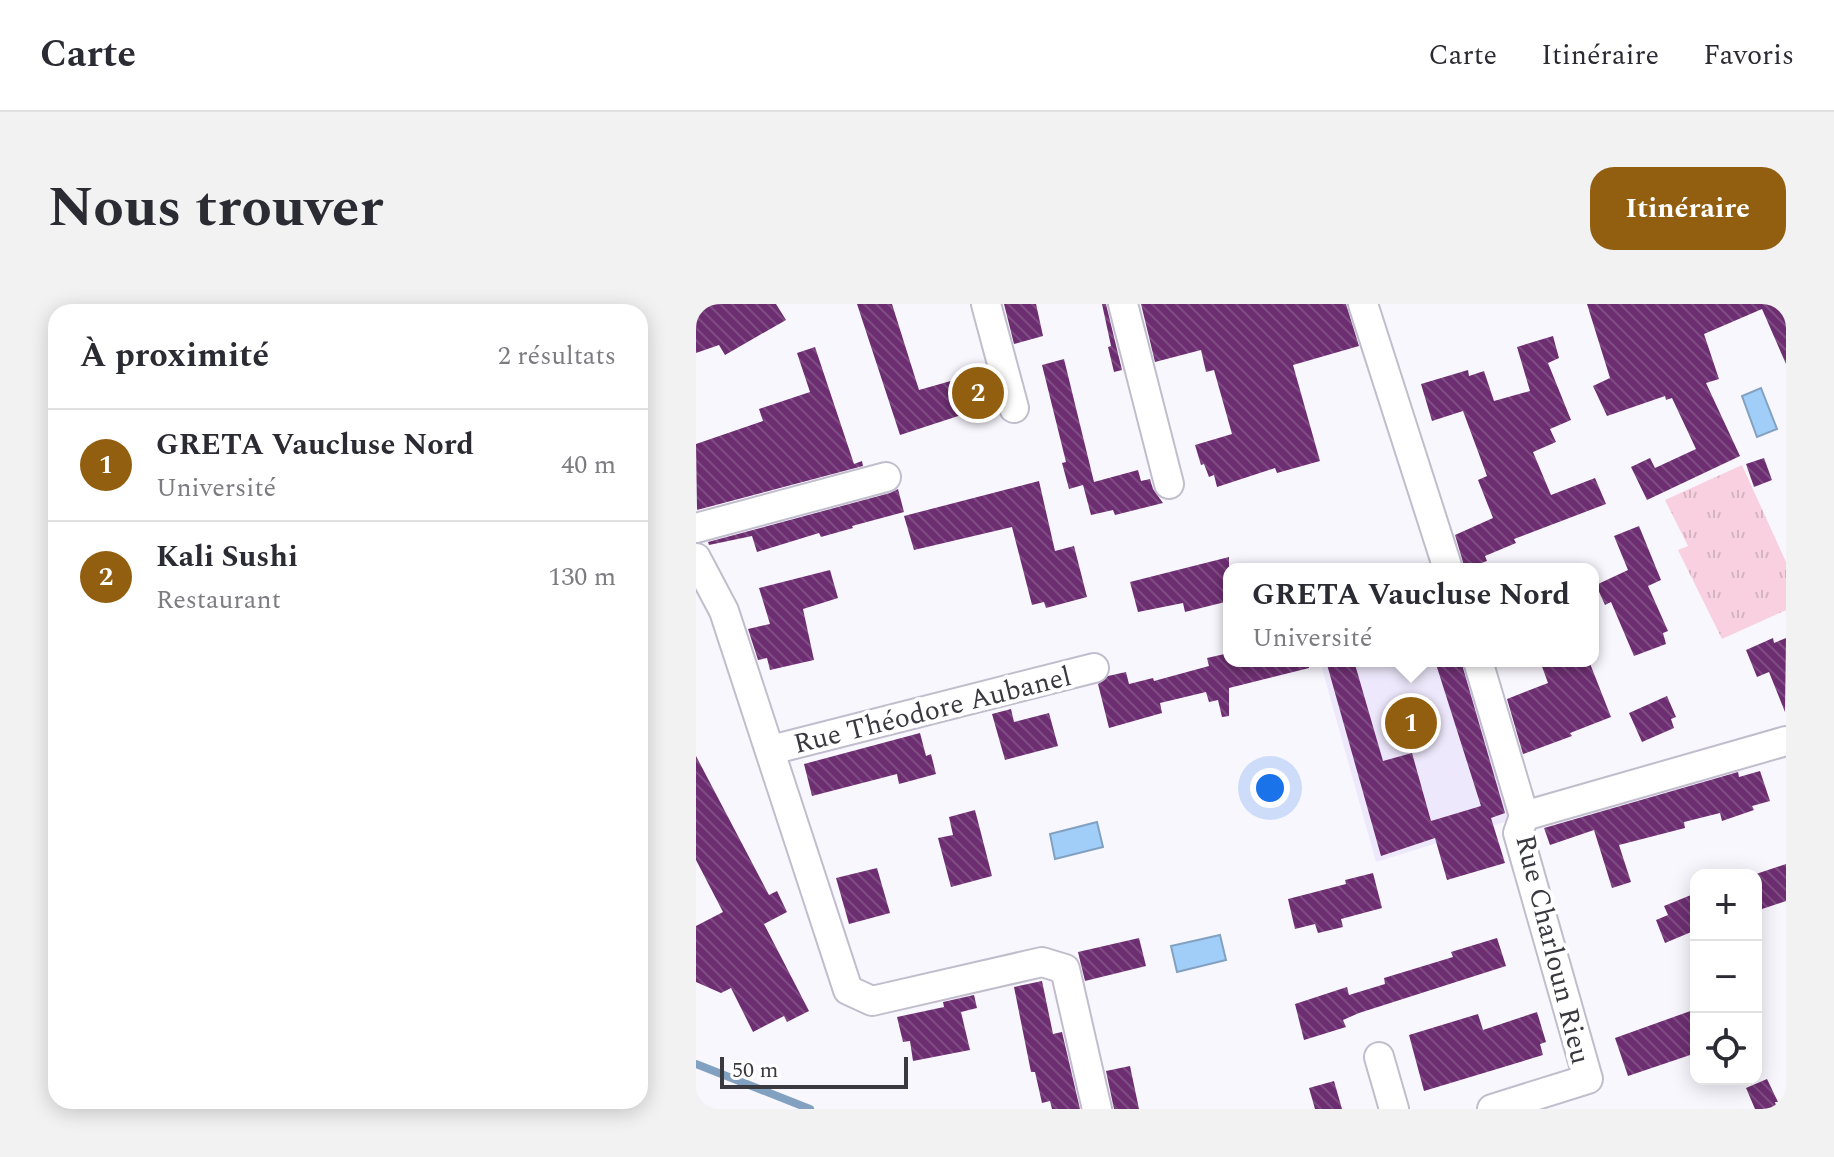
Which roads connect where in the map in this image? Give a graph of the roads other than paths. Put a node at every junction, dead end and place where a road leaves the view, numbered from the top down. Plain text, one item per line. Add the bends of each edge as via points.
1 (986, 304) edge
2 (1123, 304) edge
3 (1363, 304) edge
4 (1014, 408) dead end
5 (886, 477) dead end
6 (1169, 484) dead end
7 (696, 528) edge
8 (696, 558) edge
9 (1446, 563) edge
10 (1480, 667) edge
11 (1094, 668) dead end
12 (1786, 741) edge
13 (771, 750) junction
14 (1524, 816) junction
15 (1379, 1057) dead end
16 (1097, 1109) edge
17 (1394, 1109) edge
18 (1492, 1109) edge

1 - 4 street
2 - 6 street
3 - 9 street
5 - 7 street
8 - 13 street, Rue Théodore Aubanel via 724,611
10 - 14 street
11 - 13 street, Rue Théodore Aubanel
12 - 14 street
13 - 16 street, Rue Théodore Aubanel via 848,990 872,1001 1042,962 1065,969
14 - 18 street, Rue Charloun Rieu via 1518,833 1588,1079
15 - 17 street

